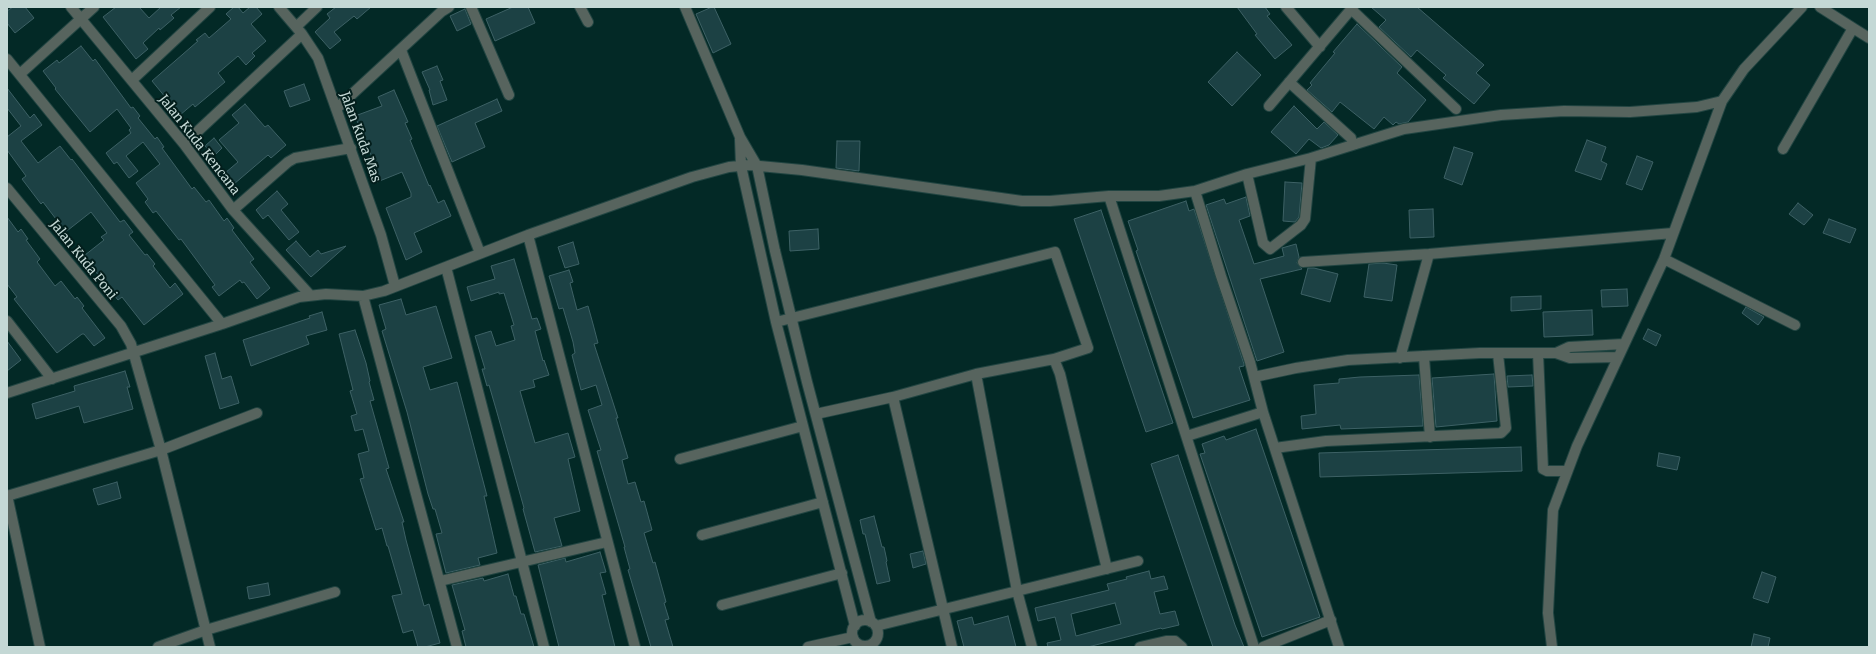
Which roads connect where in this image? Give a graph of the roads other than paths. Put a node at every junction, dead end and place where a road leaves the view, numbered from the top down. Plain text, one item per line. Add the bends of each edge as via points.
1 (71, 7) edge
2 (94, 7) edge
3 (210, 7) edge
4 (279, 7) edge
5 (317, 7) edge
6 (449, 7) edge
7 (471, 7) edge
8 (580, 7) edge
9 (685, 7) edge
10 (1286, 7) edge
11 (1802, 7) edge
12 (1820, 7) edge
13 (1352, 8) edge
14 (81, 19) junction
15 (588, 22) dead end
16 (1853, 28) junction
17 (299, 31) junction
18 (1869, 38) edge
19 (1320, 48) junction
20 (401, 50) junction
21 (7, 59) edge
22 (20, 74) junction
23 (132, 80) junction
24 (1289, 82) junction
25 (509, 95) dead end
26 (1722, 101) junction
27 (1269, 106) dead end
28 (1456, 109) dead end
29 (336, 110) junction
30 (740, 137) junction
31 (1351, 138) dead end
32 (184, 144) junction
33 (351, 148) junction
34 (1783, 149) dead end
35 (1311, 158) junction
36 (741, 166) junction
37 (756, 166) junction
38 (1248, 174) junction
39 (7, 188) edge
40 (1195, 191) junction
41 (1109, 196) junction
42 (233, 210) junction
43 (767, 213) junction
44 (752, 216) junction
45 (1673, 233) junction
46 (528, 235) junction
47 (480, 253) junction
48 (1429, 254) junction
49 (1664, 259) junction
50 (1303, 262) dead end
51 (446, 267) junction
52 (395, 286) junction
53 (310, 295) junction
54 (363, 296) junction
55 (792, 319) junction
56 (7, 321) edge
57 (776, 322) junction
58 (222, 324) junction
59 (1795, 324) dead end
60 (1624, 344) junction
61 (134, 352) junction
62 (1538, 353) junction
63 (1556, 353) junction
64 (1498, 354) junction
65 (1424, 356) junction
66 (1618, 357) junction
67 (1400, 358) junction
68 (1054, 359) junction
69 (976, 374) junction
70 (1254, 377) junction
71 (52, 379) junction
72 (7, 393) edge
73 (893, 397) junction
74 (1263, 412) junction
75 (257, 413) dead end
76 (816, 414) junction
77 (803, 426) junction
78 (1187, 436) junction
79 (1430, 436) junction
80 (1275, 448) junction
81 (161, 450) junction
82 (680, 459) dead end
83 (1568, 470) junction
84 (7, 496) edge
85 (824, 502) junction
86 (847, 527) junction
87 (831, 530) junction
88 (702, 535) dead end
89 (607, 542) junction
90 (522, 561) junction
91 (1138, 561) dead end
92 (1107, 569) junction
93 (842, 573) junction
94 (440, 581) junction
95 (1017, 591) junction
96 (335, 592) dead end
97 (722, 605) dead end
98 (944, 610) junction
99 (1331, 620) junction
100 (873, 624) junction
101 (855, 626) junction
102 (206, 630) junction
103 (853, 637) junction
104 (862, 646) edge
105 (40, 647) edge
106 (158, 647) edge
107 (210, 647) edge
108 (456, 647) edge
109 (544, 647) edge
110 (635, 647) edge
111 (808, 647) edge
112 (952, 647) edge
113 (1032, 647) edge
114 (1140, 647) edge
115 (1182, 647) edge
116 (1254, 647) edge
117 (1263, 647) edge
118 (1339, 647) edge
119 (1552, 647) edge

1 - 14 street, Jalan Kuda Kencana
2 - 14 street
3 - 23 street
4 - 17 street, Jalan Kuda Mas
5 - 17 street
6 - 20 street
7 - 25 street
8 - 15 street
9 - 30 street
10 - 19 street
11 - 26 street via 1744,69
12 - 16 street
13 - 19 street
13 - 28 street
14 - 22 street
14 - 23 street, Jalan Kuda Kencana
16 - 18 street
16 - 34 street
17 - 29 street, Jalan Kuda Mas via 318,58
17 - 32 street
19 - 24 street
20 - 29 street
20 - 47 street
21 - 22 street
22 - 58 street
23 - 32 street, Jalan Kuda Kencana
24 - 27 street
24 - 31 street
26 - 35 street via 1697,107 1630,112 1564,111 1467,120 1404,129
26 - 45 street
29 - 33 street, Jalan Kuda Mas
30 - 36 street
30 - 37 street
32 - 42 street, Jalan Kuda Kencana
33 - 42 street via 295,158
33 - 52 street, Jalan Kuda Mas via 381,235
35 - 38 street
35 - 38 street via 1305,219 1270,249 1263,243
36 - 37 street
36 - 44 street
36 - 46 street via 692,177
37 - 41 street via 802,170 1022,201
37 - 43 street
38 - 40 street
39 - 61 street, Jalan Kuda Poni via 121,326
40 - 41 street via 1159,196
40 - 70 street
41 - 78 street
42 - 53 street, Jalan Kuda Kencana
43 - 44 street
43 - 55 street
44 - 57 street
45 - 48 street
45 - 49 street
46 - 47 street
46 - 89 street
47 - 51 street
48 - 50 street
48 - 67 street
49 - 59 street
49 - 60 street
51 - 52 street
51 - 90 street
52 - 54 street
53 - 54 street
53 - 58 street
54 - 94 street
55 - 57 street
55 - 68 street via 1055,252 1088,348
55 - 76 street
56 - 71 street
57 - 77 street
58 - 61 street
60 - 63 street via 1569,347
60 - 66 street
61 - 71 street
61 - 81 street, Jalan Kuda Poni
62 - 63 street
62 - 64 street
62 - 83 street via 1543,469
63 - 66 street via 1570,358
64 - 65 street
64 - 79 street via 1506,428 1501,433
65 - 67 street
65 - 79 street
66 - 83 street
67 - 70 street via 1348,360
68 - 69 street
68 - 92 street via 1084,469
69 - 73 street
69 - 95 street
70 - 74 street
71 - 72 street
73 - 76 street
73 - 98 street
74 - 78 street
74 - 80 street
75 - 81 street
76 - 86 street
77 - 82 street
77 - 85 street
78 - 116 street
79 - 80 street via 1326,441
80 - 99 street
81 - 84 street
81 - 102 street, Jalan Kuda Poni
83 - 119 street via 1553,510 1548,613
84 - 105 street
85 - 87 street
85 - 88 street
86 - 87 street
86 - 100 street
87 - 93 street
89 - 90 street
89 - 110 street
90 - 94 street
90 - 109 street
91 - 92 street
92 - 95 street
93 - 97 street
93 - 101 street
94 - 108 street
95 - 98 street
95 - 113 street
96 - 102 street
98 - 100 street
98 - 112 street
99 - 117 street
99 - 118 street
100 - 101 street via 862,621
100 - 104 street via 878,634 875,641
101 - 103 street
102 - 106 street
102 - 107 street, Jalan Kuda Poni
103 - 104 street
103 - 111 street
114 - 115 street via 1175,641

